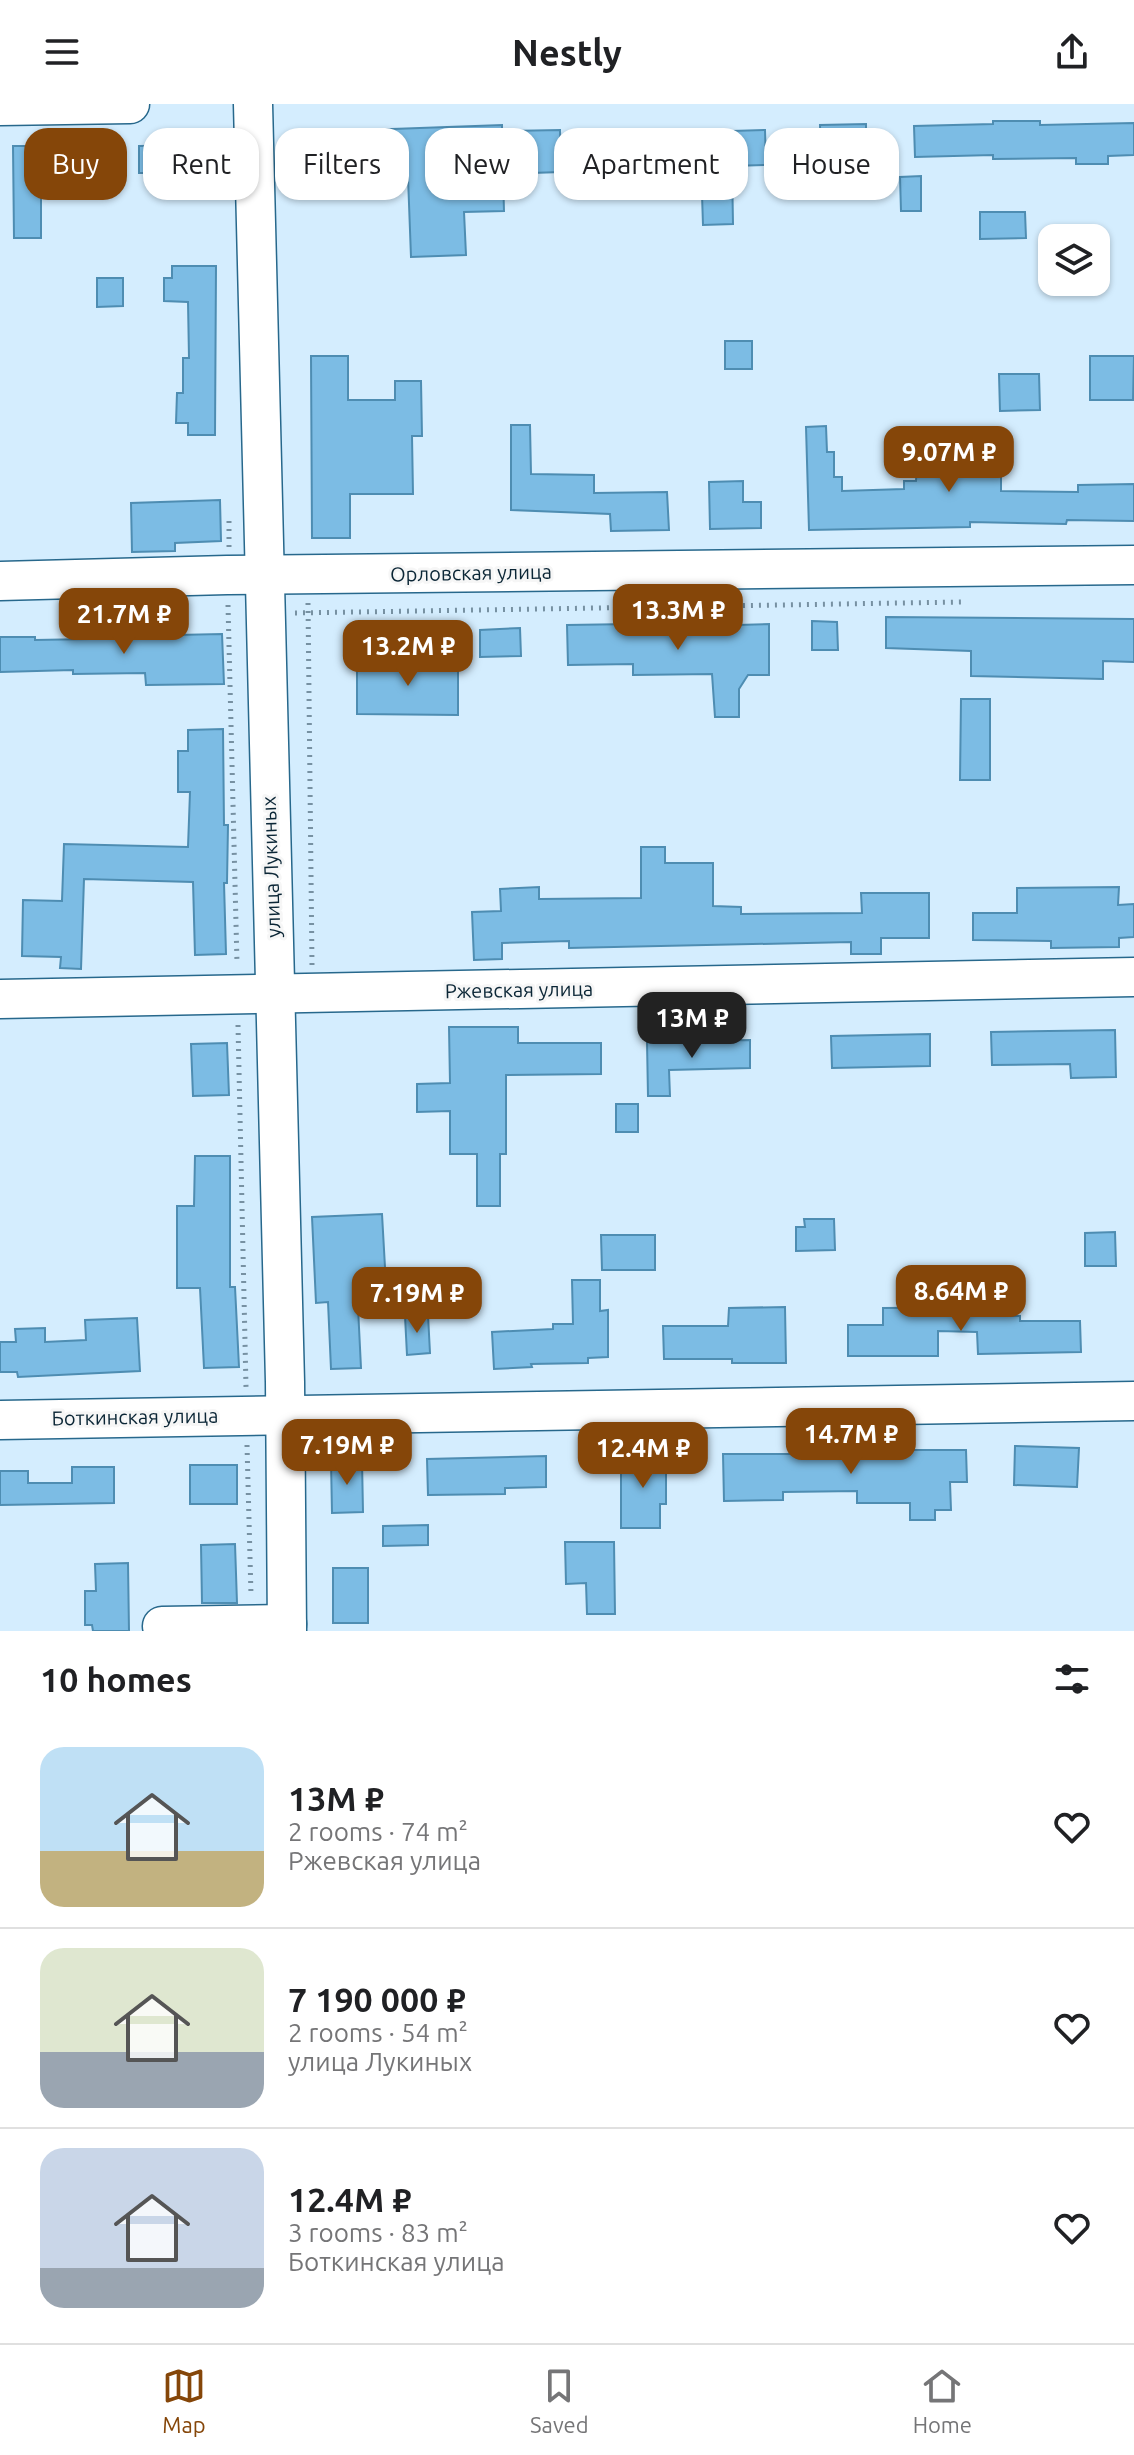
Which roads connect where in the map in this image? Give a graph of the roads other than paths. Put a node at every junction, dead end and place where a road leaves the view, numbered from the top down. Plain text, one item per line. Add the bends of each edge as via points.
1 (130, 104) edge
2 (253, 104) edge
3 (0, 106) edge
4 (1134, 565) edge
5 (0, 581) edge
6 (252, 588) junction
7 (1134, 977) edge
8 (256, 995) junction
9 (0, 999) edge
10 (1134, 1401) edge
11 (285, 1414) junction
12 (0, 1420) edge
13 (162, 1626) dead end
14 (275, 1626) edge

1 - 3 street
2 - 6 street, улица Лукиных
4 - 6 street, Орловская улица via 309,575
5 - 6 street, Орловская улица
6 - 8 street, улица Лукиных
7 - 8 street, Ржевская улица
8 - 9 street, Ржевская улица
8 - 11 street, улица Лукиных
10 - 11 street, Боткинская улица
11 - 12 street, Боткинская улица
11 - 14 street, улица Лукиных
13 - 14 street

